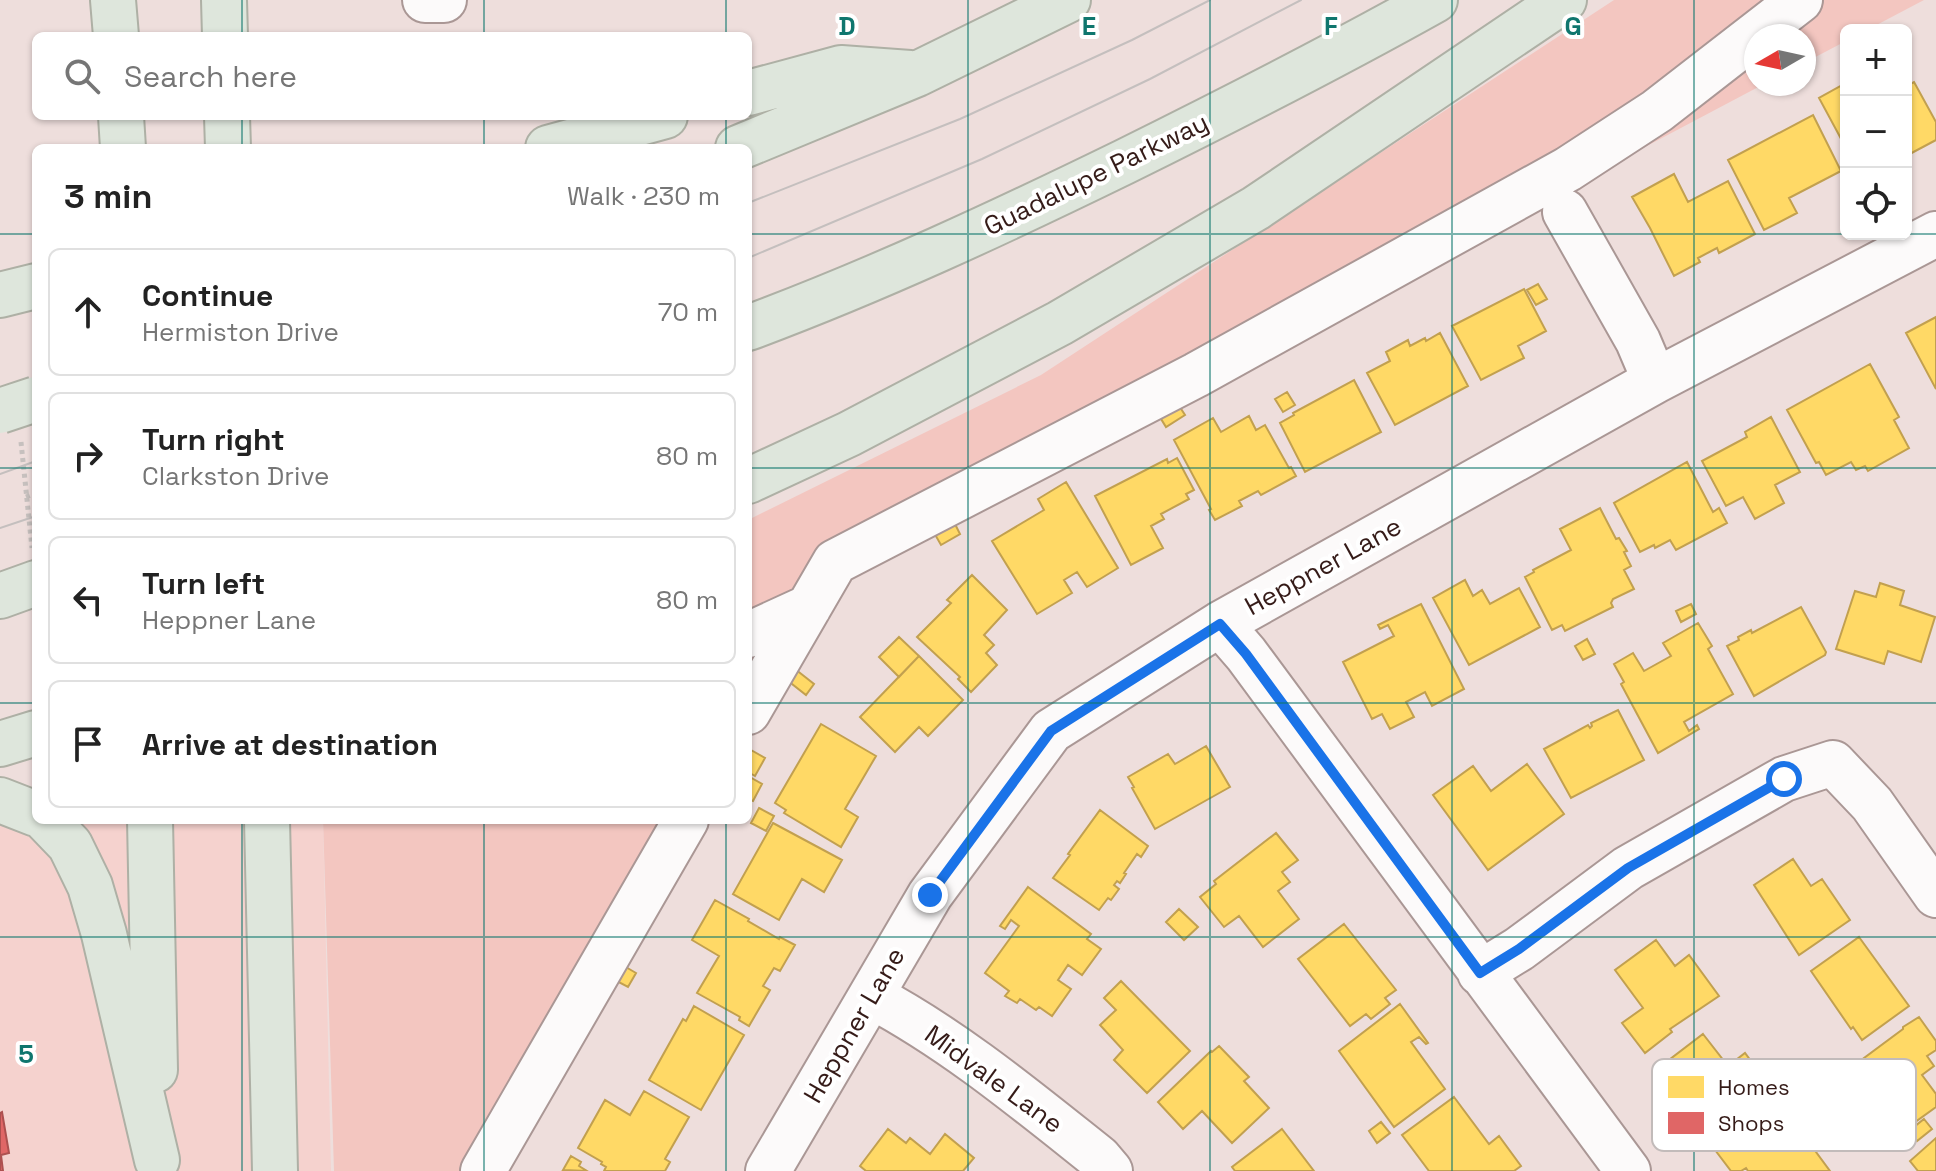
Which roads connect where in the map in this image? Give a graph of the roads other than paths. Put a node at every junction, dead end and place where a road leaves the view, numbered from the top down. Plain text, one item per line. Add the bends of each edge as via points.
1 (113, 0) edge
2 (224, 0) edge
3 (425, 0) edge
4 (444, 0) edge
5 (1068, 0) edge
6 (1435, 0) edge
7 (1564, 0) edge
8 (1800, 0) edge
9 (116, 32) edge
10 (225, 32) edge
11 (917, 74) junction
12 (752, 92) edge
13 (121, 120) edge
14 (227, 120) edge
15 (650, 120) edge
16 (123, 144) edge
17 (228, 144) edge
18 (563, 144) edge
19 (748, 144) edge
20 (1565, 212) dead end
21 (1936, 234) edge
22 (752, 326) edge
23 (1655, 381) junction
24 (752, 479) edge
25 (32, 570) edge
26 (0, 596) edge
27 (809, 607) junction
28 (1220, 624) junction
29 (752, 633) edge
30 (752, 705) edge
31 (32, 734) edge
32 (0, 744) edge
33 (0, 800) edge
34 (32, 812) edge
35 (50, 824) edge
36 (150, 824) edge
37 (267, 824) edge
38 (684, 824) edge
39 (1936, 895) edge
40 (1480, 973) junction
41 (871, 996) junction
42 (157, 1166) edge
43 (275, 1171) edge
44 (483, 1171) edge
45 (768, 1171) edge
46 (1110, 1171) edge
47 (1628, 1171) edge

1 - 9 highway
2 - 10 highway
3 - 4 street
5 - 11 highway
6 - 22 highway, Guadalupe Parkway via 1228,111 1059,193 938,250
7 - 24 highway via 1256,208 977,368
8 - 27 street via 1657,111 1568,169 1196,375 835,562
11 - 12 highway via 841,68
11 - 19 highway
13 - 16 highway
14 - 17 highway
15 - 18 highway
20 - 23 street
21 - 23 street, Heppner Lane
23 - 28 street, Heppner Lane
25 - 26 highway
27 - 29 street
27 - 30 street
28 - 40 street
28 - 41 street, Heppner Lane via 1051,731 930,895
31 - 32 highway
33 - 34 highway
35 - 42 highway via 70,845 90,886
36 - 42 highway
37 - 43 highway
38 - 44 street
39 - 40 street via 1872,804 1833,763 1784,779 1628,868
40 - 47 street
41 - 45 street, Heppner Lane
41 - 46 street, Midvale Lane via 995,1075

